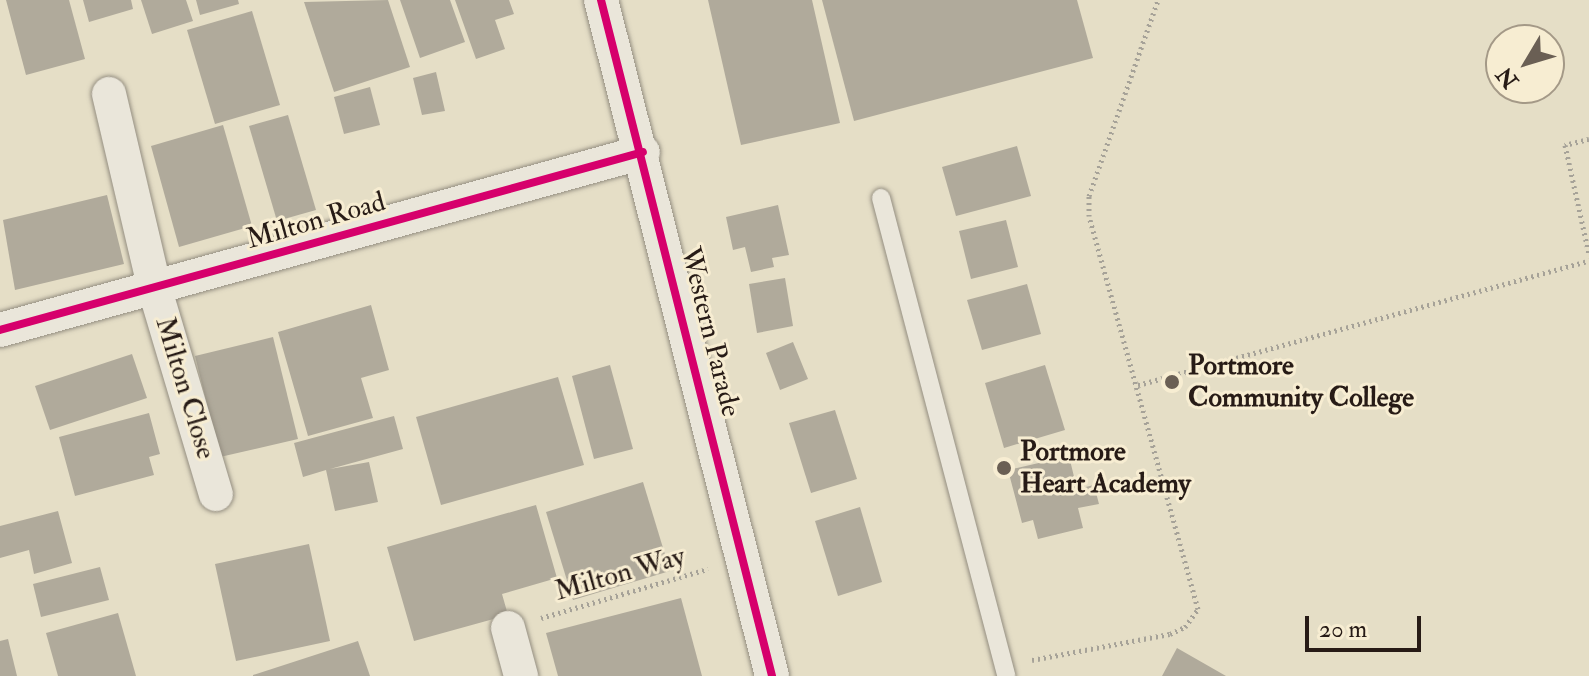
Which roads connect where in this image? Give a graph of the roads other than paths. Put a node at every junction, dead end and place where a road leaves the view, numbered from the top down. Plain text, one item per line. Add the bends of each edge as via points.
1 (601, 0) edge
2 (109, 94) dead end
3 (643, 152) junction
4 (881, 198) dead end
5 (155, 290) junction
6 (0, 330) edge
7 (216, 494) dead end
8 (508, 628) road end
9 (1005, 671) edge
10 (521, 676) edge
11 (772, 676) edge

1 - 3 street, Western Parade
2 - 5 street, Milton Close
3 - 5 street, Milton Road
3 - 11 street, Western Parade
4 - 9 lane
5 - 6 street, Milton Road
5 - 7 street, Milton Close
8 - 10 street

